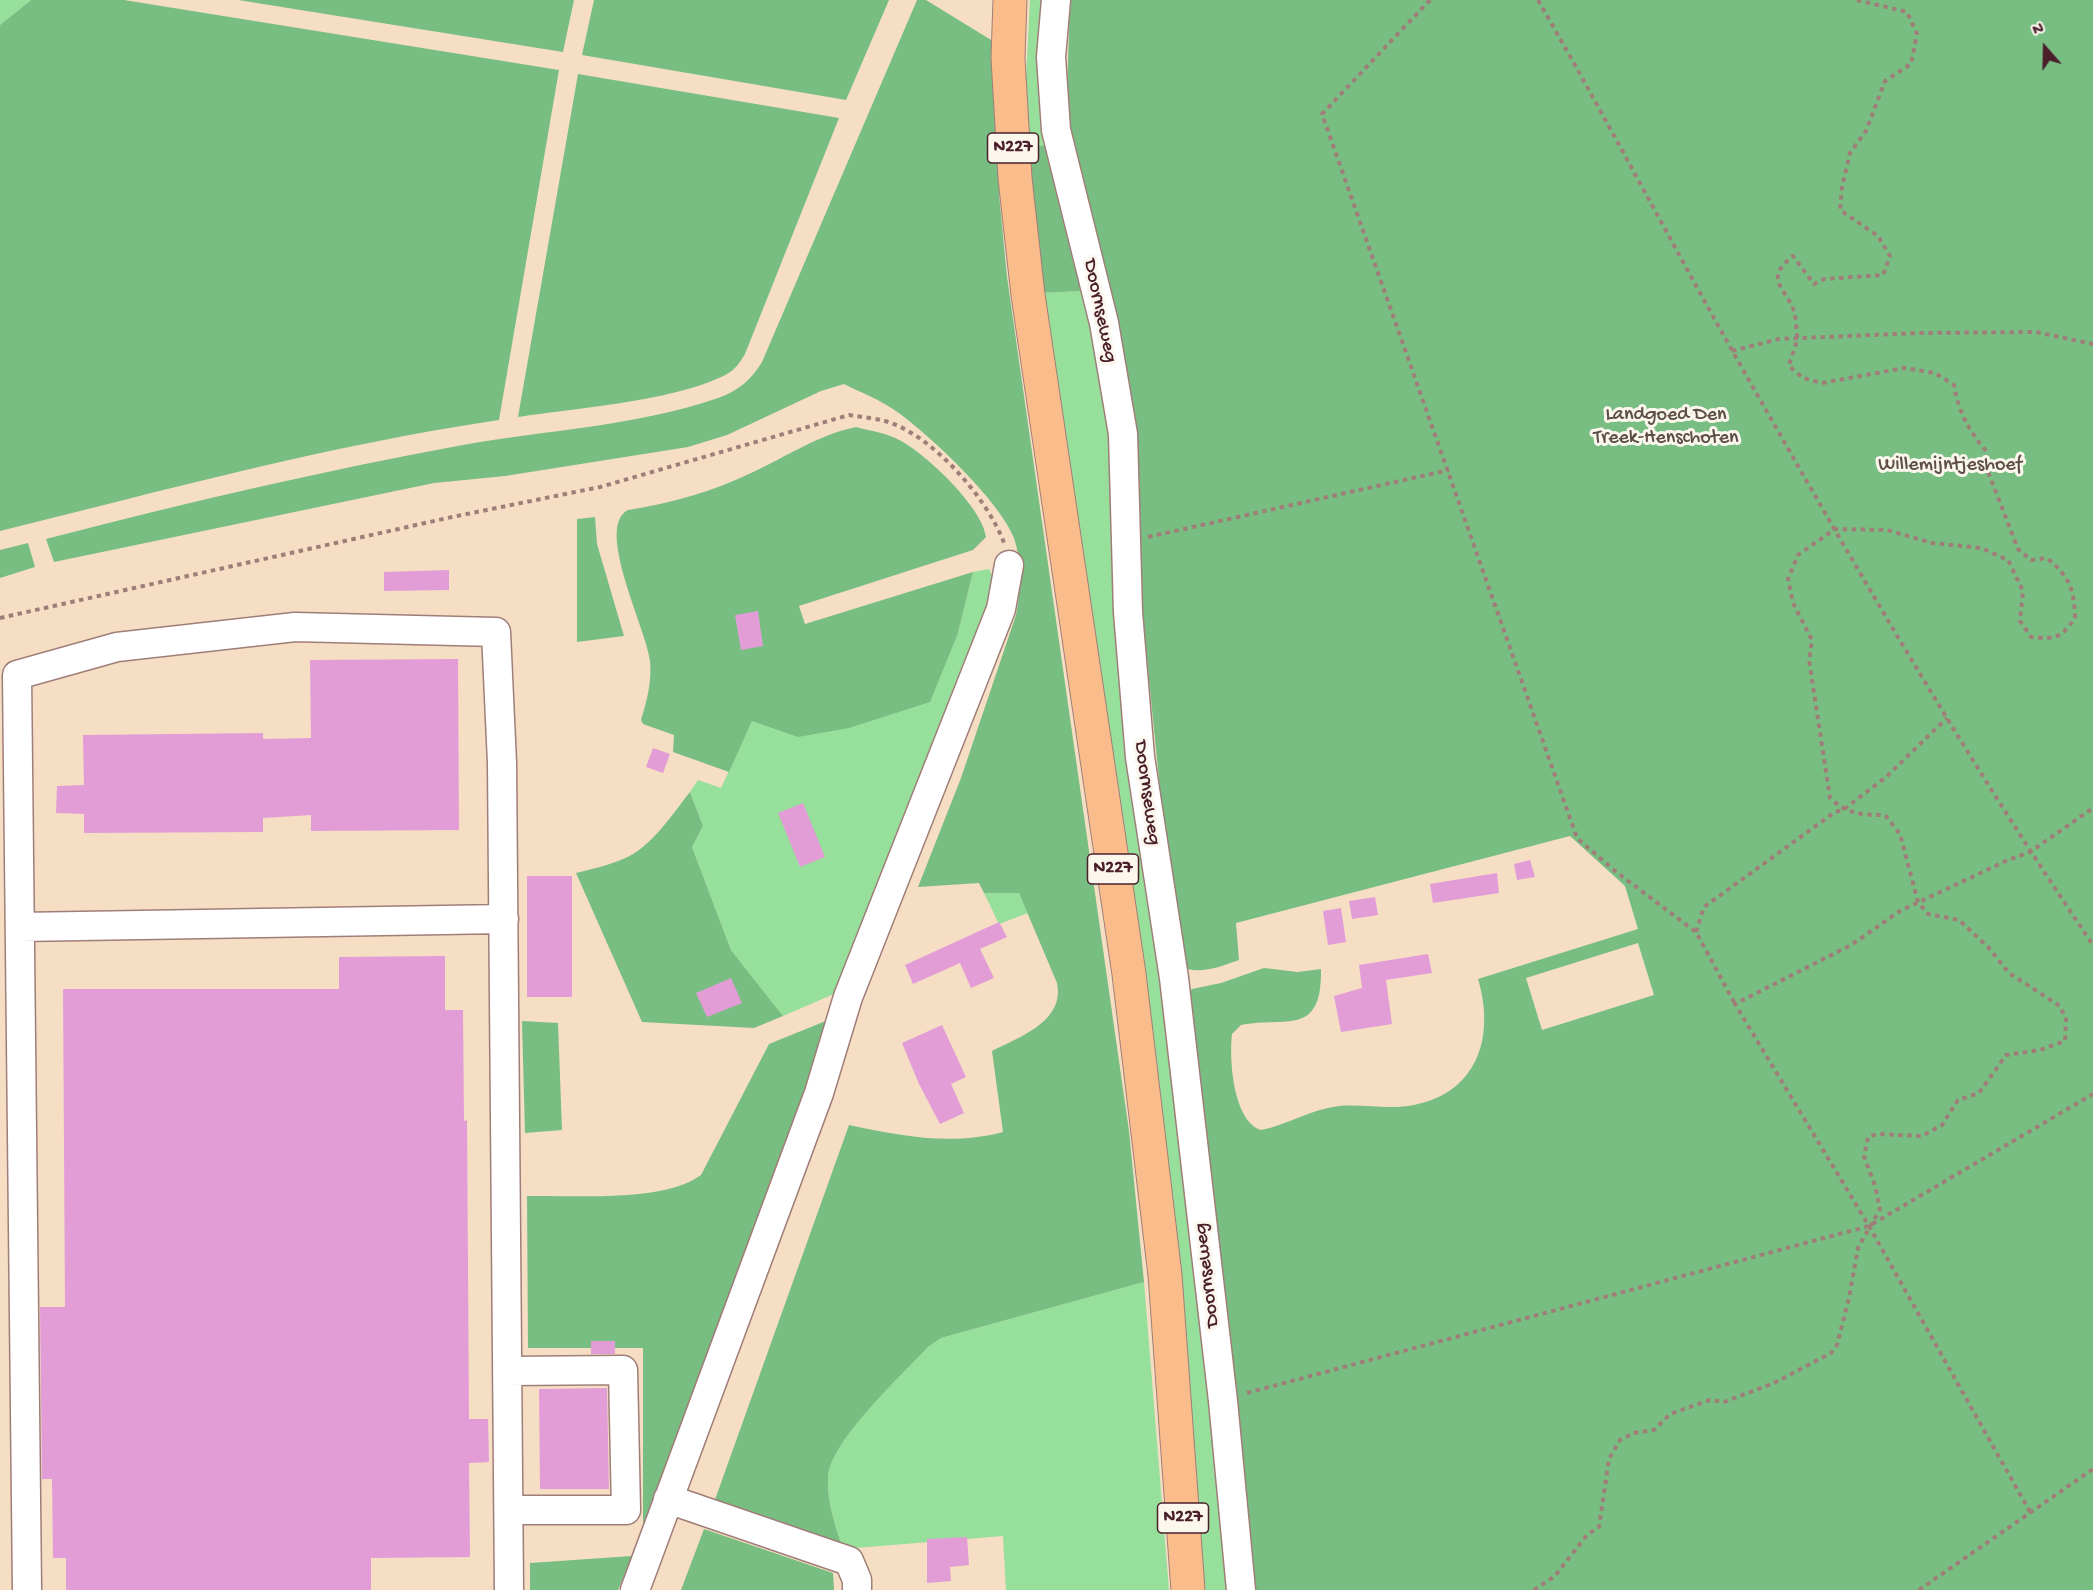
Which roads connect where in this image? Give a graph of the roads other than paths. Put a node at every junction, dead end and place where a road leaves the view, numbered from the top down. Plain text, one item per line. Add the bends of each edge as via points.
1 (1010, 0) edge
2 (1033, 0) edge
3 (1056, 0) edge
4 (1028, 295) junction
5 (1009, 564) road end
6 (504, 918) junction
7 (20, 927) junction
8 (509, 1371) junction
9 (668, 1499) junction
10 (509, 1510) junction
11 (27, 1590) edge
12 (509, 1590) edge
13 (635, 1590) edge
14 (857, 1590) edge
15 (1188, 1590) edge
16 (1241, 1590) edge

1 - 4 main road, N227 via 1008,58 1014,167
2 - 4 main road, N227 via 1023,67
3 - 16 street, Doornseweg via 1051,57 1056,130 1104,323 1123,434 1128,612 1140,757 1174,978
4 - 15 main road, N227 via 1130,986 1165,1275
5 - 9 street via 1001,609 848,997 819,1093
6 - 7 street
6 - 7 street via 496,632 295,627 117,647 17,675
6 - 8 street
7 - 11 street
8 - 10 street
8 - 10 street via 623,1370 626,1510
9 - 13 street
9 - 14 street via 849,1561
10 - 12 street

